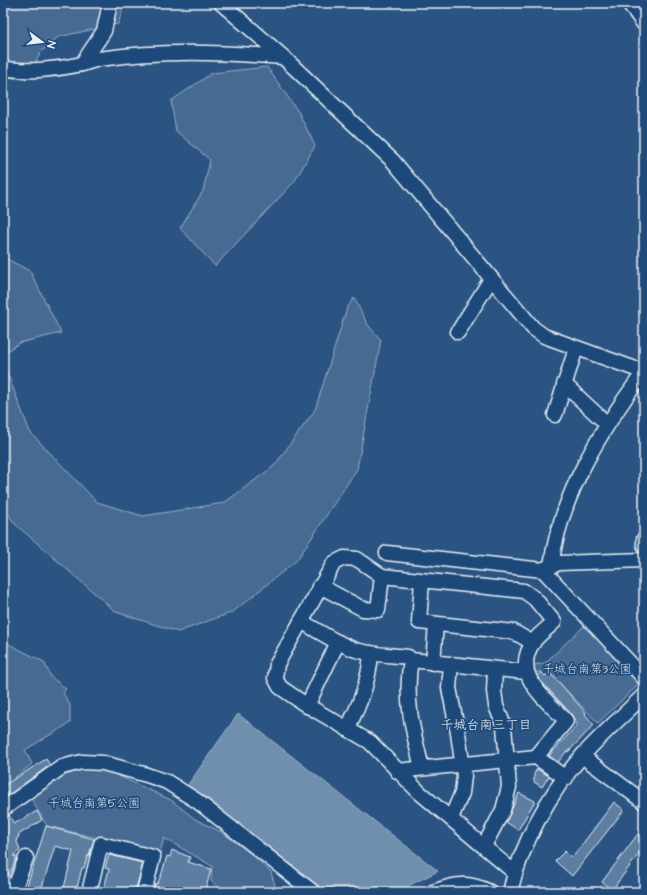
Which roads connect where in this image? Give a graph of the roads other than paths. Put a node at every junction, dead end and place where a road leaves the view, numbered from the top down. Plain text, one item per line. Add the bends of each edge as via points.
1 (110, 3) edge
2 (221, 3) edge
3 (629, 3) edge
4 (644, 24) edge
5 (283, 57) junction
6 (82, 64) junction
7 (3, 68) edge
8 (492, 279) junction
9 (458, 332) dead end
10 (576, 348) junction
11 (643, 370) edge
12 (564, 384) junction
13 (554, 415) dead end
14 (607, 424) junction
15 (644, 539) edge
16 (644, 545) edge
17 (387, 554) dead end
18 (643, 561) edge
19 (547, 568) junction
20 (382, 576) junction
21 (422, 581) junction
22 (320, 586) junction
23 (301, 621) junction
24 (436, 624) junction
25 (338, 642) junction
26 (533, 643) junction
27 (371, 654) junction
28 (411, 660) junction
29 (433, 663) junction
30 (451, 665) junction
31 (495, 670) junction
32 (526, 672) junction
33 (644, 678) edge
34 (644, 695) edge
35 (307, 706) junction
36 (347, 729) junction
37 (582, 756) junction
38 (536, 757) junction
39 (508, 760) junction
40 (462, 764) junction
41 (422, 768) junction
42 (397, 771) junction
43 (566, 778) junction
44 (644, 802) edge
45 (3, 809) edge
46 (451, 818) junction
47 (484, 846) junction
48 (26, 858) dead end
49 (515, 873) junction
50 (3, 880) edge
51 (6, 892) edge
52 (13, 892) edge
53 (89, 892) edge
54 (144, 892) edge
55 (313, 892) edge
56 (433, 892) edge
57 (490, 892) edge
58 (510, 892) edge

1 - 6 street via 104,31
2 - 5 street
3 - 4 street
5 - 6 street via 226,52 182,52 98,59
5 - 8 street via 393,161
6 - 7 street via 15,71
8 - 9 street
8 - 10 street via 533,328 544,336
10 - 11 street
10 - 12 street
11 - 14 street
12 - 13 street
12 - 14 street
14 - 19 street via 578,478
15 - 16 street
17 - 19 street
18 - 19 street via 559,563
19 - 33 street
20 - 21 street
20 - 22 street via 357,559 344,558 334,563
20 - 22 street via 378,610 363,609
21 - 24 street via 420,622
21 - 26 street via 524,591 535,599 554,622
22 - 23 street
23 - 25 street
23 - 35 street via 277,664 275,678 280,687
24 - 26 street via 514,632
24 - 29 street
25 - 27 street
25 - 35 street
26 - 32 street via 526,658
27 - 28 street via 408,657
27 - 36 street via 366,688
28 - 29 street
28 - 41 street via 408,694 410,716
29 - 30 street
30 - 31 street
30 - 40 street via 449,688
31 - 32 street
31 - 39 street via 496,706 504,726
32 - 38 street via 534,685 566,721
34 - 37 street
35 - 36 street
36 - 42 street via 370,742
37 - 43 street
37 - 44 street
38 - 39 street
38 - 43 street
39 - 40 street
39 - 47 street via 508,796 504,810
40 - 41 street
40 - 46 street via 462,793
41 - 42 street
42 - 46 street
43 - 49 street via 539,818
45 - 55 street via 62,767 82,762 103,763 167,782 197,801
46 - 47 street
47 - 49 street
48 - 52 street
49 - 58 street
50 - 51 street
53 - 54 street via 101,844 153,857
56 - 57 street via 459,884 477,886

